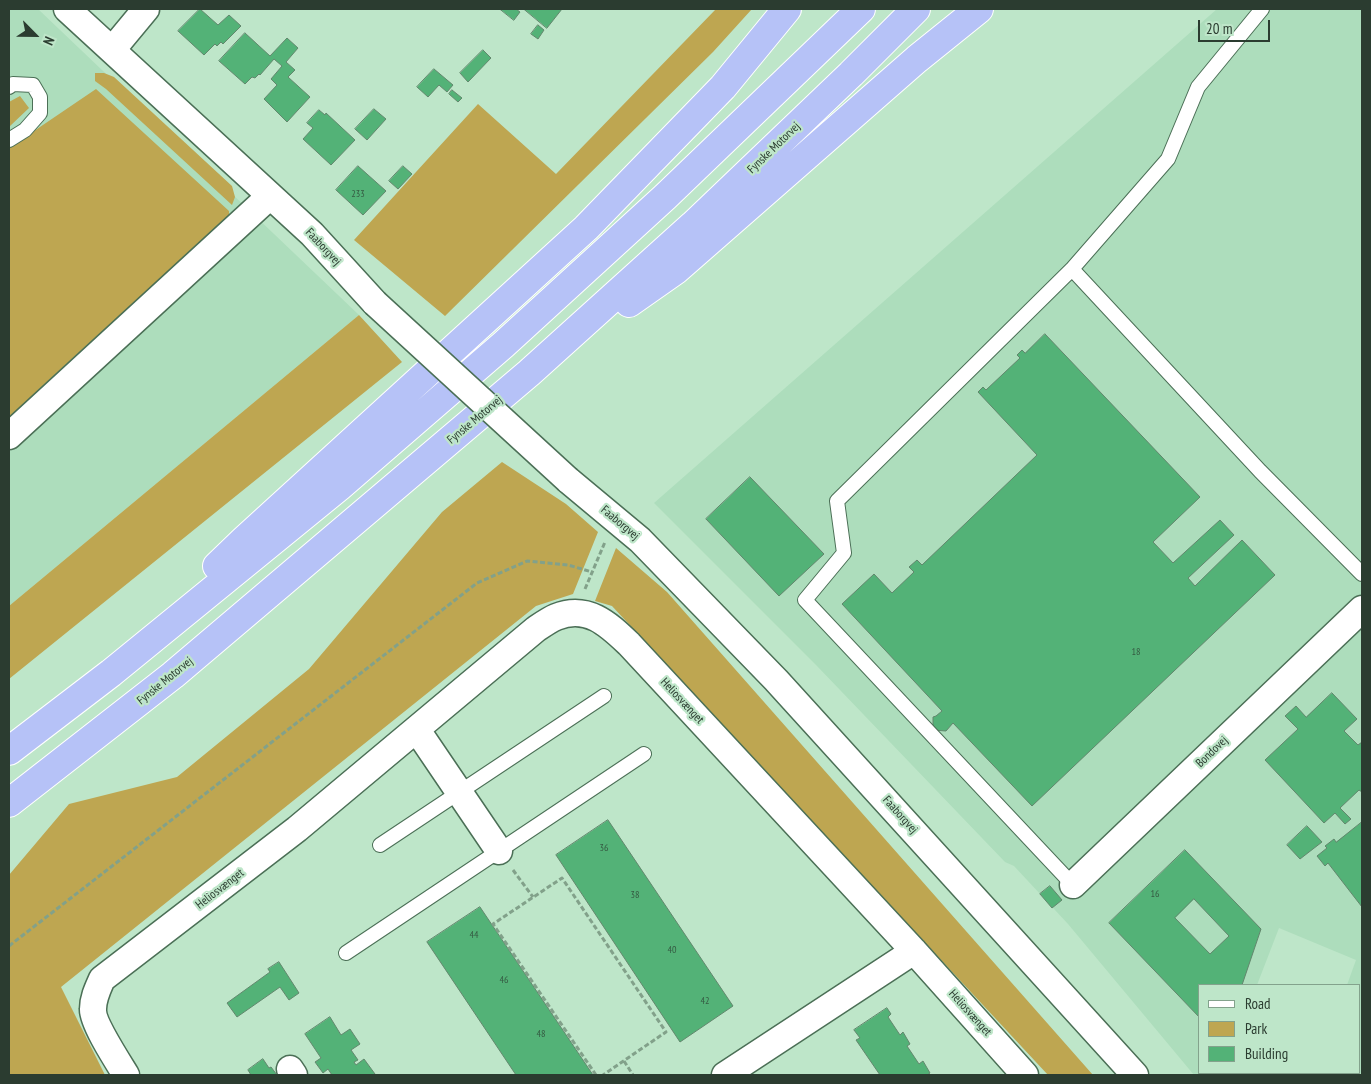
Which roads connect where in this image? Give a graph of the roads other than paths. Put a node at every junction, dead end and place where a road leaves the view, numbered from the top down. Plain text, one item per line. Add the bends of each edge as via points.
1 (67, 9) edge
2 (146, 9) edge
3 (787, 9) edge
4 (861, 9) edge
5 (916, 9) edge
6 (979, 9) edge
7 (1262, 9) edge
8 (112, 50) junction
9 (9, 87) edge
10 (9, 140) edge
11 (270, 196) junction
12 (1072, 269) junction
13 (530, 373) junction
14 (9, 436) edge
15 (1362, 574) edge
16 (1358, 621) edge
17 (111, 673) junction
18 (604, 696) dead end
19 (417, 730) junction
20 (9, 751) edge
21 (644, 754) dead end
22 (459, 792) junction
23 (9, 803) edge
24 (380, 844) dead end
25 (499, 851) junction
26 (1073, 885) joint
27 (914, 951) junction
28 (346, 953) dead end
29 (126, 1075) edge
30 (725, 1075) edge
31 (1025, 1075) edge
32 (1135, 1075) edge

1 - 8 street, Faaborgvej
2 - 8 street
3 - 17 highway via 723,87 586,228 244,540
4 - 17 highway via 665,197 503,345 339,487
5 - 13 highway, Fynske Motorvej via 693,225
6 - 13 highway via 917,59 676,270
7 - 12 lane via 1198,87 1168,159
8 - 11 street, Faaborgvej
9 - 10 lane via 13,84 33,85 40,98 40,113 25,130
11 - 14 street
11 - 32 street, Faaborgvej, bridge via 312,234 374,303 568,480 640,540 776,680
12 - 15 lane via 1260,471
12 - 26 lane via 837,501 844,554 805,600
13 - 23 highway, Fynske Motorvej via 173,675
16 - 26 street, Bondovej
17 - 20 highway
18 - 22 lane
19 - 22 street
19 - 27 street, Heliosvænget via 536,629 557,617 575,612 594,616 607,623 629,644
19 - 29 street, Heliosvænget via 297,829 102,979 95,993 92,1011
21 - 25 lane
22 - 24 lane
22 - 25 street
25 - 28 lane
27 - 30 street
27 - 31 street, Heliosvænget

